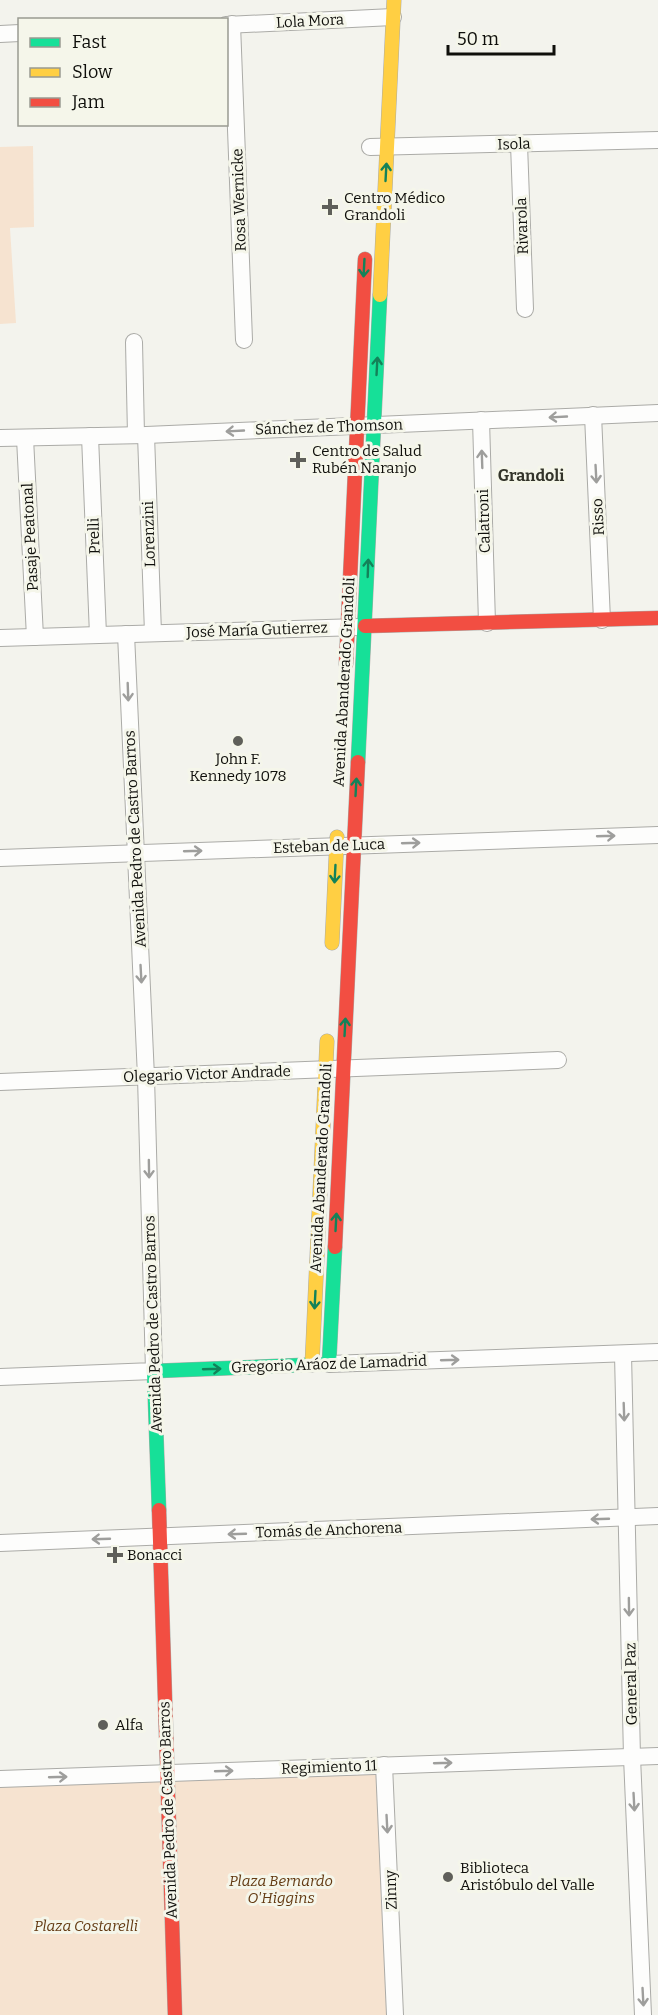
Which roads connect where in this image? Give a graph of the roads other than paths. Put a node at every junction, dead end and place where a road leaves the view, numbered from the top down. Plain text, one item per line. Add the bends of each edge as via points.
1 (377, 0) edge
2 (394, 0) edge
3 (382, 22) junction
4 (229, 24) edge
5 (18, 33) edge
6 (0, 34) edge
7 (658, 140) edge
8 (519, 144) junction
9 (375, 147) junction
10 (366, 243) dead end
11 (525, 309) dead end
12 (244, 340) dead end
13 (134, 342) dead end
14 (658, 413) edge
15 (593, 415) junction
16 (481, 420) junction
17 (374, 425) junction
18 (357, 426) junction
19 (141, 435) junction
20 (90, 436) junction
21 (0, 438) edge
22 (25, 438) junction
23 (658, 618) edge
24 (602, 620) junction
25 (488, 623) junction
26 (365, 626) junction
27 (348, 627) junction
28 (153, 633) junction
29 (126, 634) junction
30 (98, 635) junction
31 (34, 637) junction
32 (0, 638) edge
33 (346, 673) dead end
34 (337, 827) dead end
35 (658, 835) edge
36 (345, 845) junction
37 (135, 853) junction
38 (0, 858) edge
39 (331, 951) dead end
40 (328, 1022) dead end
41 (558, 1060) dead end
42 (334, 1069) junction
43 (146, 1077) junction
44 (0, 1082) edge
45 (658, 1352) edge
46 (623, 1354) junction
47 (329, 1364) junction
48 (312, 1365) junction
49 (154, 1371) junction
50 (0, 1377) edge
51 (658, 1516) edge
52 (628, 1518) junction
53 (159, 1537) junction
54 (0, 1543) edge
55 (632, 1756) junction
56 (658, 1756) edge
57 (384, 1765) junction
58 (166, 1773) junction
59 (0, 1779) edge
60 (175, 2015) edge
61 (395, 2015) edge
62 (644, 2015) edge

1 - 3 street, Avenida Abanderado Grandoli
2 - 3 street, Avenida Abanderado Grandoli
3 - 4 street, Lola Mora
3 - 9 street, Avenida Abanderado Grandoli
4 - 12 street, Rosa Wernicke
5 - 6 street
7 - 8 street, Isola
8 - 9 street, Isola
8 - 11 street, Rivarola
17 -> 9 street, Avenida Abanderado Grandoli
10 -> 18 street, Avenida Abanderado Grandoli
13 - 19 street, Lorenzini
14 - 15 street, Sánchez de Thomson
15 -> 16 street, Sánchez de Thomson
15 -> 24 street, Risso
16 - 17 street, Sánchez de Thomson
25 -> 16 street, Calatroni
17 - 18 street, Sánchez de Thomson
26 -> 17 street, Avenida Abanderado Grandoli
18 -> 19 street, Sánchez de Thomson
18 - 27 street, Avenida Abanderado Grandoli
19 - 20 street, Sánchez de Thomson
19 - 28 street, Lorenzini
20 - 22 street, Sánchez de Thomson
20 - 30 street, Prelli
21 - 22 street, Sánchez de Thomson
22 - 31 street, Pasaje Peatonal
23 - 24 street, José María Gutierrez
24 - 25 street, José María Gutierrez
25 - 26 street, José María Gutierrez
26 - 27 street, José María Gutierrez
36 -> 26 street, Avenida Abanderado Grandoli
27 - 28 street, José María Gutierrez
27 - 33 street, Avenida Abanderado Grandoli
28 - 29 street, José María Gutierrez
29 - 30 street, José María Gutierrez
29 -> 37 street, Avenida Pedro de Castro Barros
30 - 31 street, José María Gutierrez
31 - 32 street, José María Gutierrez
34 - 36 street, Avenida Abanderado Grandoli
36 -> 35 street, Esteban de Luca
37 -> 36 street, Esteban de Luca
36 -> 39 street, Avenida Abanderado Grandoli
42 -> 36 street, Avenida Abanderado Grandoli
37 - 38 street, Esteban de Luca
37 -> 43 street, Avenida Pedro de Castro Barros
40 - 42 street, Avenida Abanderado Grandoli
41 - 42 street, Olegario Victor Andrade
42 - 43 street, Olegario Victor Andrade
47 -> 42 street, Avenida Abanderado Grandoli
42 -> 48 street, Avenida Abanderado Grandoli
43 - 44 street, Olegario Victor Andrade
43 -> 49 street, Avenida Pedro de Castro Barros
45 - 46 street, Gregorio Aráoz de Lamadrid
47 -> 46 street, Gregorio Aráoz de Lamadrid
46 -> 52 street, General Paz
47 - 48 street, Gregorio Aráoz de Lamadrid
49 -> 48 street, Gregorio Aráoz de Lamadrid
49 - 50 street, Gregorio Aráoz de Lamadrid
49 - 53 street, Avenida Pedro de Castro Barros
51 - 52 street, Tomás de Anchorena
52 -> 53 street, Tomás de Anchorena
52 -> 55 street, General Paz
53 -> 54 street, Tomás de Anchorena
53 - 58 street, Avenida Pedro de Castro Barros
55 - 56 street, Regimiento 11
57 -> 55 street, Regimiento 11
55 -> 62 street, General Paz
58 -> 57 street, Regimiento 11
57 -> 61 street, Zinny
59 -> 58 street, Regimiento 11
58 - 60 street, Avenida Pedro de Castro Barros

